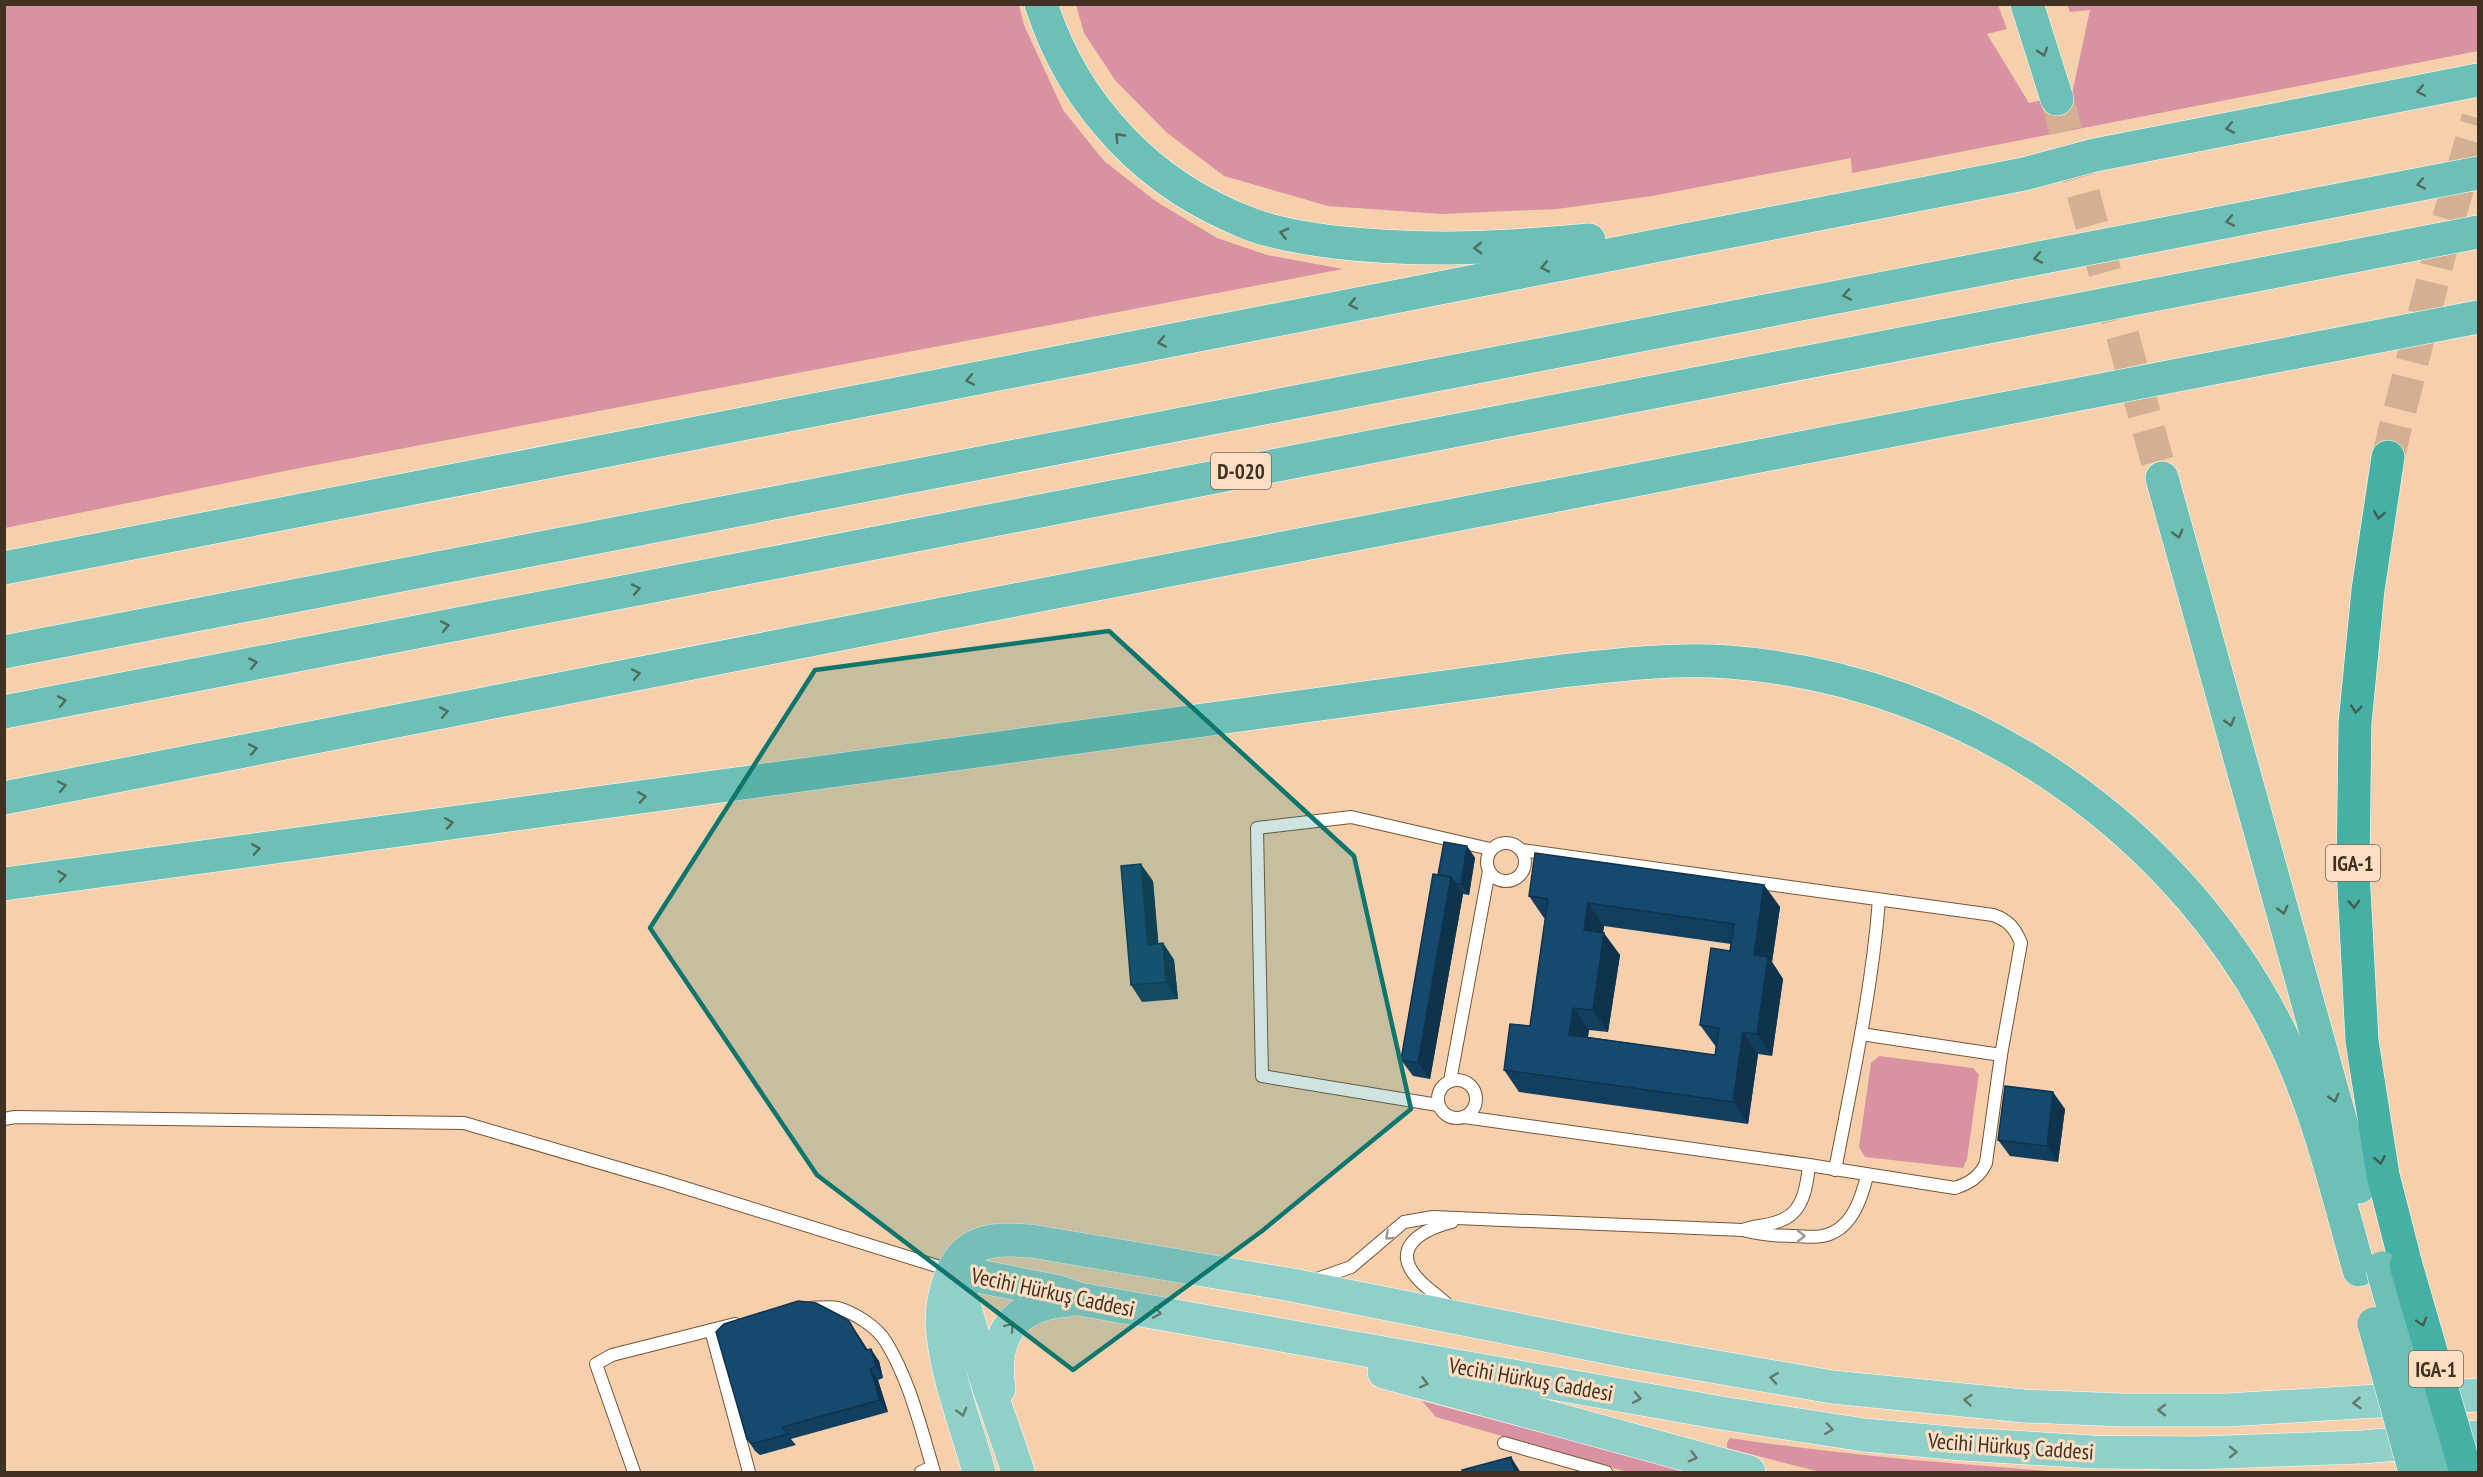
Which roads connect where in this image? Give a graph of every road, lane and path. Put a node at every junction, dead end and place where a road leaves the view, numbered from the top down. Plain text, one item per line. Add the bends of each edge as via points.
1 (1041, 4) edge
2 (2027, 4) edge
3 (2478, 80) edge
4 (2057, 99) tunnel mouth
5 (2096, 155) junction
6 (2478, 173) edge
7 (2478, 232) edge
8 (2478, 317) edge
9 (2388, 457) tunnel mouth
10 (2162, 478) tunnel mouth
11 (4, 568) edge
12 (4, 652) edge
13 (4, 712) edge
14 (4, 798) edge
15 (1490, 849) junction
16 (1521, 850) junction
17 (1489, 871) junction
18 (4, 884) edge
19 (1879, 900) junction
20 (1861, 1034) junction
21 (2001, 1055) junction
22 (1450, 1081) junction
23 (1438, 1105) junction
24 (1464, 1117) junction
25 (4, 1119) edge
26 (1809, 1165) junction
27 (1835, 1170) junction
28 (1867, 1176) junction
29 (1462, 1220) junction
30 (1743, 1230) junction
31 (2382, 1268) junction
32 (953, 1271) junction
33 (1292, 1286) junction
34 (1079, 1299) junction
35 (796, 1308) edge
36 (1465, 1319) junction
37 (742, 1322) edge
38 (711, 1330) junction
39 (1289, 1337) junction
40 (2478, 1395) edge
41 (1003, 1423) junction
42 (2478, 1437) edge
43 (1504, 1443) dead end
44 (2287, 1462) edge
45 (929, 1471) edge
46 (634, 1473) edge
47 (749, 1473) edge
48 (979, 1473) edge
49 (1017, 1473) edge
50 (1606, 1473) edge
51 (1749, 1473) edge
52 (2415, 1473) edge
53 (2440, 1473) edge
54 (2466, 1473) edge

5 -> 1 highway via 2052,154 1598,239 1423,249 1299,237 1252,225 1213,208 1140,159 1096,113 1076,83
2 -> 4 highway
3 -> 5 highway
5 -> 11 highway via 2024,174
6 -> 12 highway
13 -> 7 highway, D-020
14 -> 8 highway
9 -> 31 highway, IGA-1 via 2368,590 2355,723 2353,869 2362,1041 2383,1175
10 -> 31 highway
15 - 16 lane via 1507,842
15 - 17 lane via 1486,861
15 - 23 lane via 1351,817 1257,828 1262,1076
16 - 17 lane via 1525,866 1518,876 1500,880
16 - 19 lane
17 - 22 lane
18 -> 31 highway via 1562,671 1689,661 1789,669 1899,697 1956,720 2063,782 2114,820 2156,859 2240,963 2287,1047 2324,1147
19 - 20 lane
19 - 21 lane via 1993,915 2004,918 2015,929 2020,943
20 - 21 lane
20 - 27 lane
21 - 28 lane via 1982,1173 1955,1188
22 - 23 lane via 1438,1092
22 - 24 lane via 1465,1081 1475,1090 1476,1103
23 - 24 lane via 1446,1115
24 - 26 lane
25 - 32 lane via 464,1123
26 - 27 lane
26 - 30 lane via 1808,1182 1792,1214 1784,1220
27 - 28 lane
30 -> 28 lane via 1765,1236 1822,1236 1835,1231 1852,1216 1862,1199
29 - 30 lane
29 -> 33 lane via 1433,1217 1404,1222 1351,1267
29 - 36 lane via 1418,1235 1407,1258 1420,1282
31 - 52 highway, bridge
31 - 53 highway, bridge
31 -> 54 highway, IGA-1, bridge
32 - 33 main road, Vecihi Hürkuş Caddesi via 959,1258 975,1246 997,1239 1031,1241
32 - 34 main road, Vecihi Hürkuş Caddesi
32 - 41 main road
32 -> 48 main road via 945,1296 942,1332
33 - 36 main road, Vecihi Hürkuş Caddesi
34 -> 39 main road, Vecihi Hürkuş Caddesi
41 -> 34 main road via 997,1374 1002,1337 1026,1312 1051,1301
35 - 45 lane via 837,1308 868,1324 885,1341 920,1425
40 -> 36 main road, Vecihi Hürkuş Caddesi via 2227,1410 2024,1406 1832,1387
37 - 38 lane
38 - 46 lane via 612,1355 596,1364
38 - 47 lane
39 -> 44 main road, Vecihi Hürkuş Caddesi via 1720,1413 1864,1434 1962,1444
39 -> 51 main road via 1371,1368
41 - 49 main road
42 - 44 main road, Vecihi Hürkuş Caddesi
43 - 50 lane

